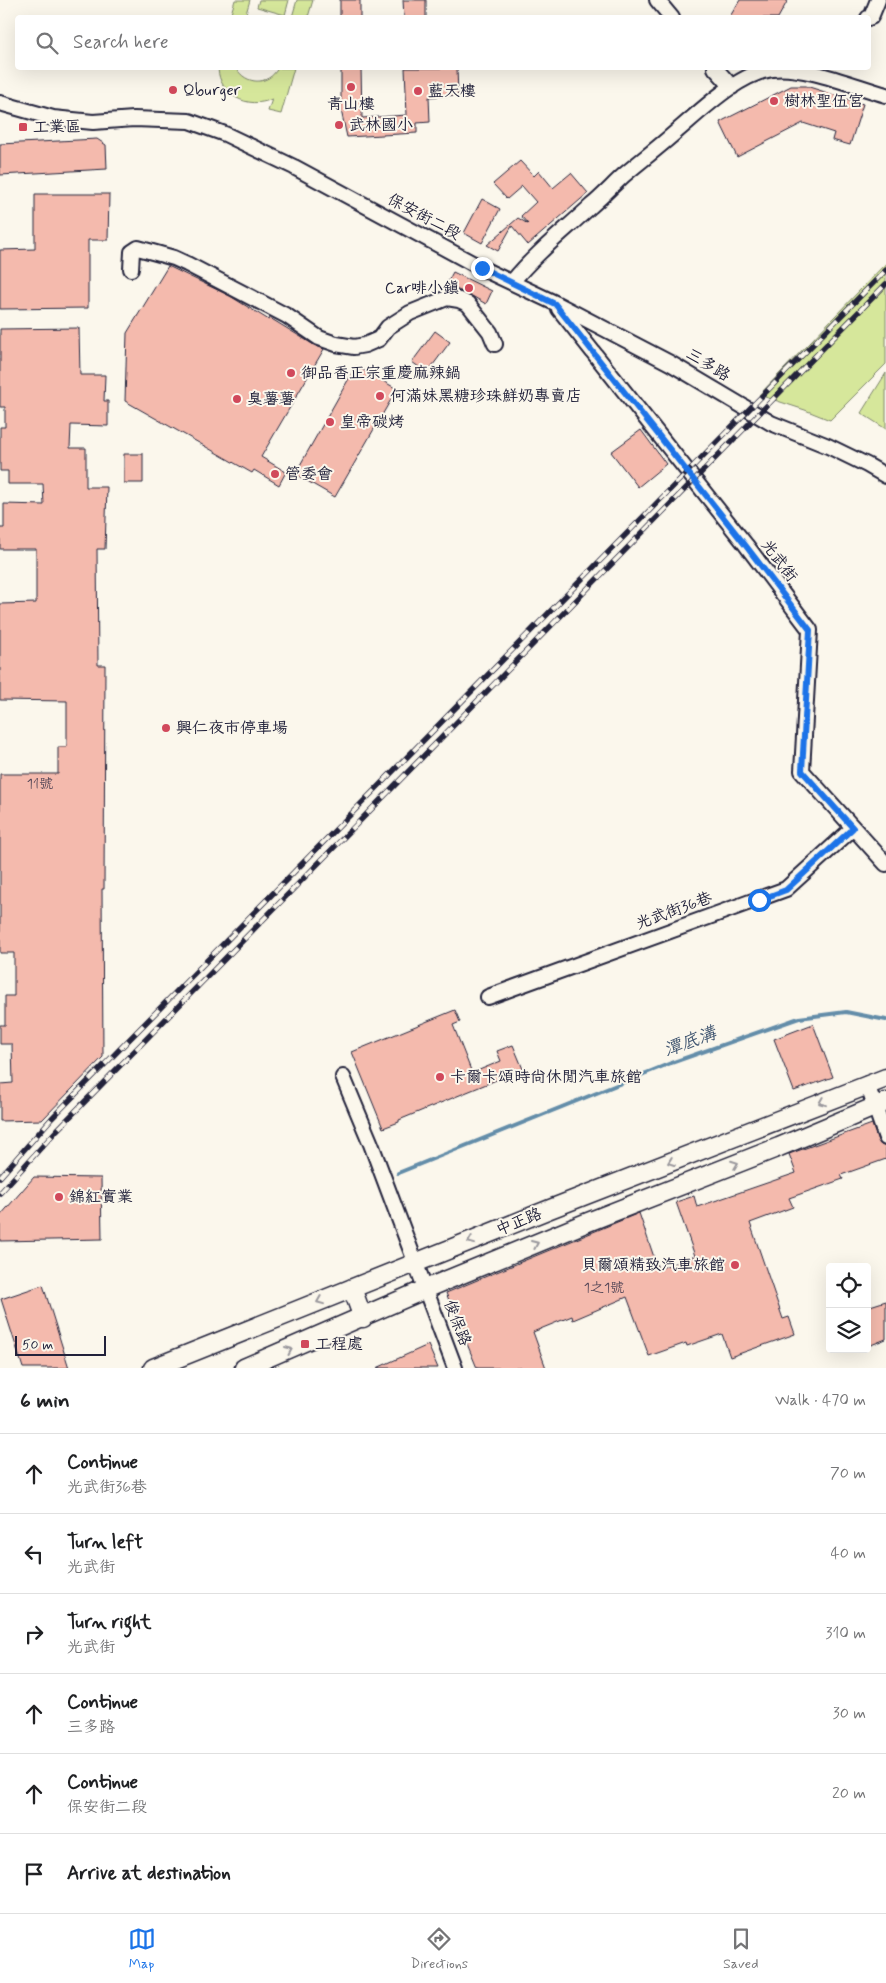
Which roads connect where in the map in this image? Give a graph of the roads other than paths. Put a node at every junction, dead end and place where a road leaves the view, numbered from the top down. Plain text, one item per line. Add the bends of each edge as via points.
1 (657, 0) edge
2 (878, 0) edge
3 (670, 15) edge
4 (871, 17) edge
5 (717, 70) edge
6 (769, 70) edge
7 (795, 70) edge
8 (815, 71) edge
9 (732, 87) junction
10 (886, 95) edge
11 (0, 103) edge
12 (131, 269) dead end
13 (512, 282) junction
14 (555, 304) junction
15 (495, 344) dead end
16 (886, 476) edge
17 (853, 828) junction
18 (886, 864) edge
19 (488, 997) dead end
20 (343, 1077) dead end
21 (886, 1078) edge
22 (867, 1084) junction
23 (880, 1104) edge
24 (886, 1138) edge
25 (416, 1263) junction
26 (352, 1288) junction
27 (426, 1290) junction
28 (363, 1318) junction
29 (153, 1368) edge
30 (244, 1368) edge
31 (455, 1368) edge

1 - 3 street
2 - 4 street
5 - 9 street
6 - 9 street
7 - 8 street
8 - 10 street
9 - 13 street via 624,175 529,261
11 - 13 street, 保安街二段 via 53,118 94,122 158,119 200,124 294,167
12 - 15 street via 132,252 138,248 174,258 287,316 319,338 354,347 379,339 388,328 410,313 447,298 459,300 468,304 490,332
13 - 14 street, 三多路
14 - 16 street, 三多路 via 670,363 770,423 828,446
14 - 17 street, 光武街 via 810,630 802,771
17 - 18 street, 光武街
17 - 19 street, 光武街36巷 via 786,890
20 - 25 street, 俊保路
21 - 22 main road, 中正路
22 - 23 street
22 -> 25 main road, 中正路
23 - 24 street
27 -> 23 main road, 中正路
25 - 26 main road, 中正路
25 - 27 street, 俊保路
26 - 28 main road
26 -> 29 main road, 中正路
27 - 28 main road, 中正路
27 - 31 street, 俊保路
30 -> 28 main road, 中正路

